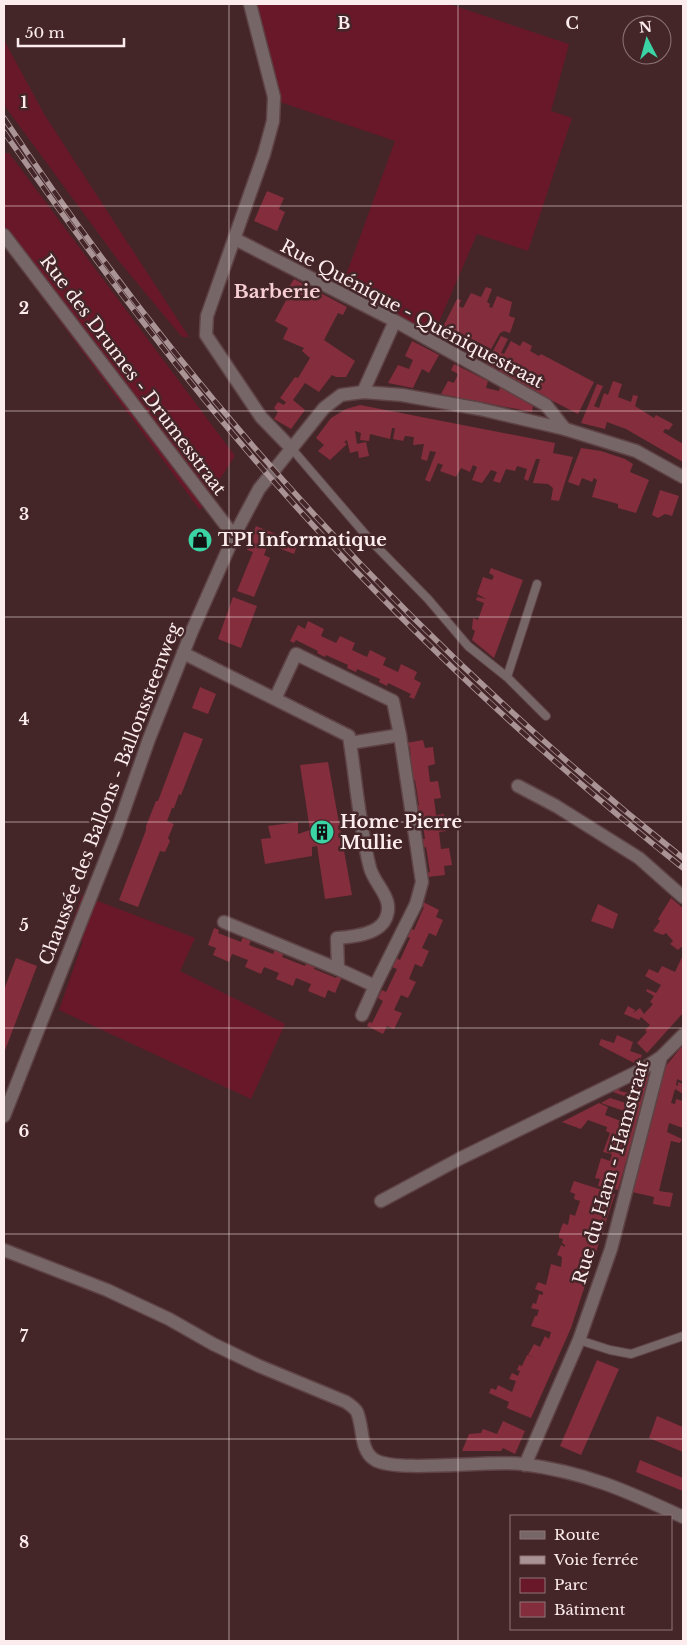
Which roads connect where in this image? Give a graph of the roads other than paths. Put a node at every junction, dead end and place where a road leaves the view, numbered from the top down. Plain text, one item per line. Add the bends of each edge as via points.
1 (250, 4) edge
2 (4, 235) edge
3 (235, 240) junction
4 (395, 321) junction
5 (363, 392) junction
6 (566, 429) junction
7 (292, 449) junction
8 (683, 477) edge
9 (234, 536) junction
10 (537, 584) dead end
11 (183, 653) junction
12 (507, 677) junction
13 (275, 699) junction
14 (546, 716) dead end
15 (400, 735) junction
16 (350, 743) junction
17 (518, 786) dead end
18 (683, 897) edge
19 (224, 922) dead end
20 (338, 969) junction
21 (375, 986) junction
22 (362, 1015) dead end
23 (683, 1035) edge
24 (661, 1057) junction
25 (4, 1116) edge
26 (381, 1201) dead end
27 (4, 1250) edge
28 (683, 1336) edge
29 (579, 1340) junction
30 (525, 1465) junction
31 (683, 1517) edge

1 - 3 street via 274,97 273,121
2 - 9 street, Rue des Drumes - Drumesstraat
3 - 4 street, Rue Quénique - Quéniquestraat
3 - 7 street via 207,316 206,335 261,417
4 - 5 street
4 - 6 street, Rue Quénique - Quéniquestraat via 546,405
5 - 6 street, Chaussée des Ballons - Ballonssteenweg via 412,396
5 - 7 street, Chaussée des Ballons - Ballonssteenweg via 341,395 324,408
6 - 8 street, Chaussée des Ballons - Ballonssteenweg via 636,451
7 - 9 street, Chaussée des Ballons - Ballonssteenweg via 259,489
7 - 12 lane via 468,646
9 - 11 street, Chaussée des Ballons - Ballonssteenweg
10 - 12 lane
11 - 13 street
11 - 25 street, Chaussée des Ballons - Ballonssteenweg
12 - 14 lane
13 - 15 street via 296,654 393,701
13 - 16 street via 348,736
15 - 16 street
15 - 21 street via 422,882 416,904
16 - 20 street via 371,870 386,896 388,909 384,922 374,928 359,936 336,938
17 - 18 street via 639,858
19 - 20 street
20 - 21 street
21 - 22 street
23 - 24 street, Rue du Ham - Hamstraat
24 - 26 street via 644,1069 461,1158
24 - 29 street, Rue du Ham - Hamstraat via 611,1249
27 - 30 street via 107,1290 244,1358 346,1402 356,1411 366,1451 375,1460 400,1466
28 - 29 lane via 631,1354
29 - 30 street, Rue du Ham - Hamstraat
30 - 31 street via 601,1480

